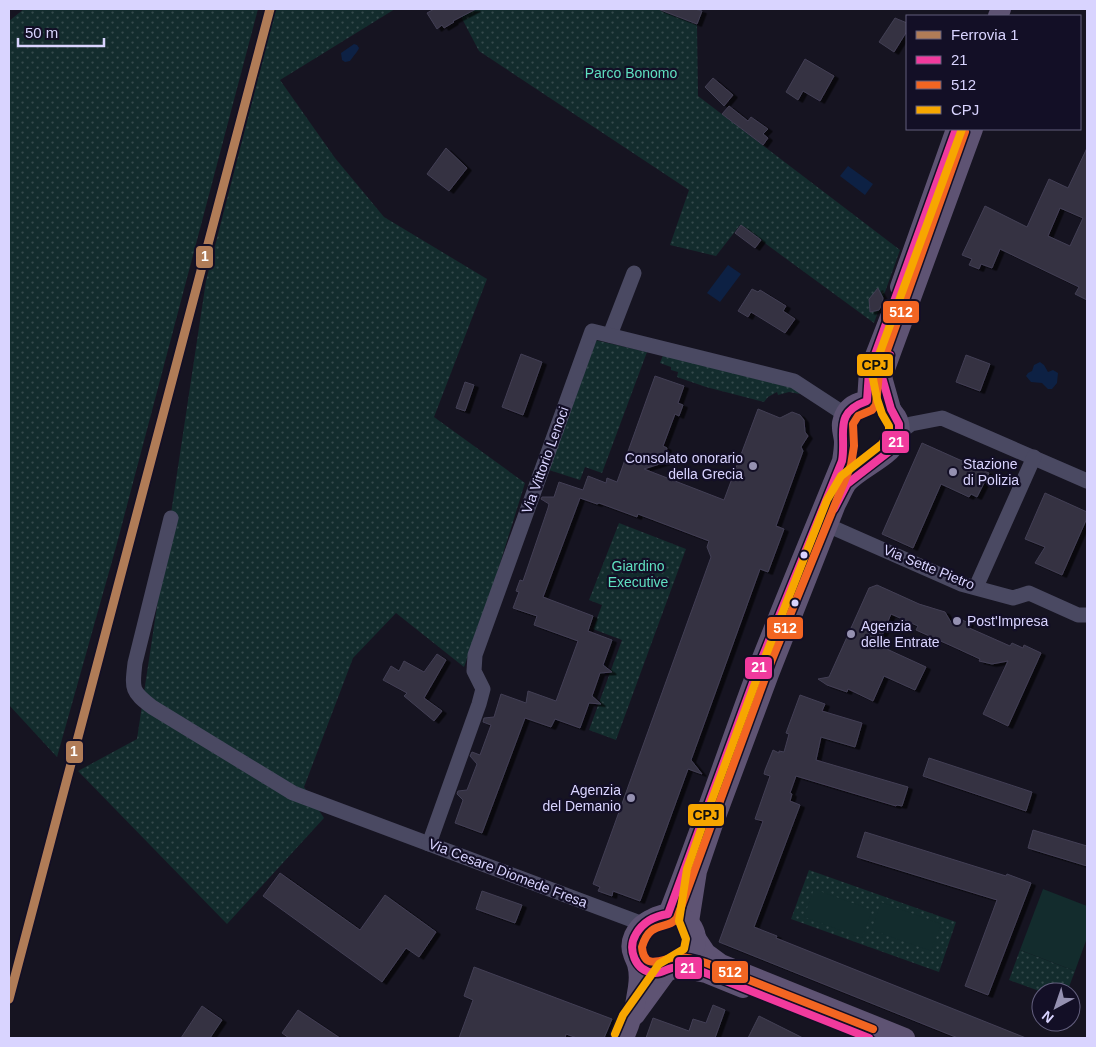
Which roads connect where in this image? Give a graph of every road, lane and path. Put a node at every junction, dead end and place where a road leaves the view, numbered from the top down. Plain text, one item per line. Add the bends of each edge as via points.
1 (956, 130) edge
2 (973, 130) edge
3 (634, 273) dead end
4 (610, 335) junction
5 (867, 401) junction
6 (891, 409) junction
7 (846, 415) junction
8 (899, 433) junction
9 (844, 441) junction
10 (882, 456) junction
11 (1034, 456) junction
12 (1087, 480) edge
13 (171, 518) dead end
14 (827, 525) junction
15 (976, 587) junction
16 (1087, 615) edge
17 (429, 844) junction
18 (668, 914) junction
19 (643, 924) junction
20 (692, 930) junction
21 (637, 963) junction
22 (671, 969) junction
23 (628, 1029) edge
24 (869, 1038) edge
25 (905, 1038) edge

1 - 5 main road via 869,371
2 - 6 main road via 882,377
3 - 4 street
4 - 7 street, Via Vittorio Lenoci via 794,380
4 - 17 street, Via Vittorio Lenoci via 592,331 475,655 474,671 483,689
5 - 6 main road via 876,401
5 - 7 main road via 858,403
6 - 8 main road via 896,416
7 - 9 main road via 842,423
8 - 10 main road via 891,450
8 - 11 street via 911,424 942,418
9 - 10 main road via 857,455 865,458
9 - 18 main road via 842,462 760,665
10 - 14 main road via 847,484
11 - 12 street
11 - 15 street
13 - 17 street, Via Cesare Diomede Fresa via 135,663 132,685 137,696 293,793
14 - 15 street, Via Sette Pietro via 961,584
14 - 20 main road via 768,674 697,871
15 - 16 street, Via Sette Pietro via 1013,598 1029,593 1078,615
17 - 19 street, Via Cesare Diomede Fresa
18 - 19 main road
18 - 20 main road via 677,914
19 - 21 main road via 632,939 632,952
20 - 22 main road via 695,948 692,955
20 - 25 main road via 706,953 721,964
21 - 22 main road via 647,971 657,973
21 - 23 main road via 638,986
22 - 23 main road
22 - 24 main road via 706,973

